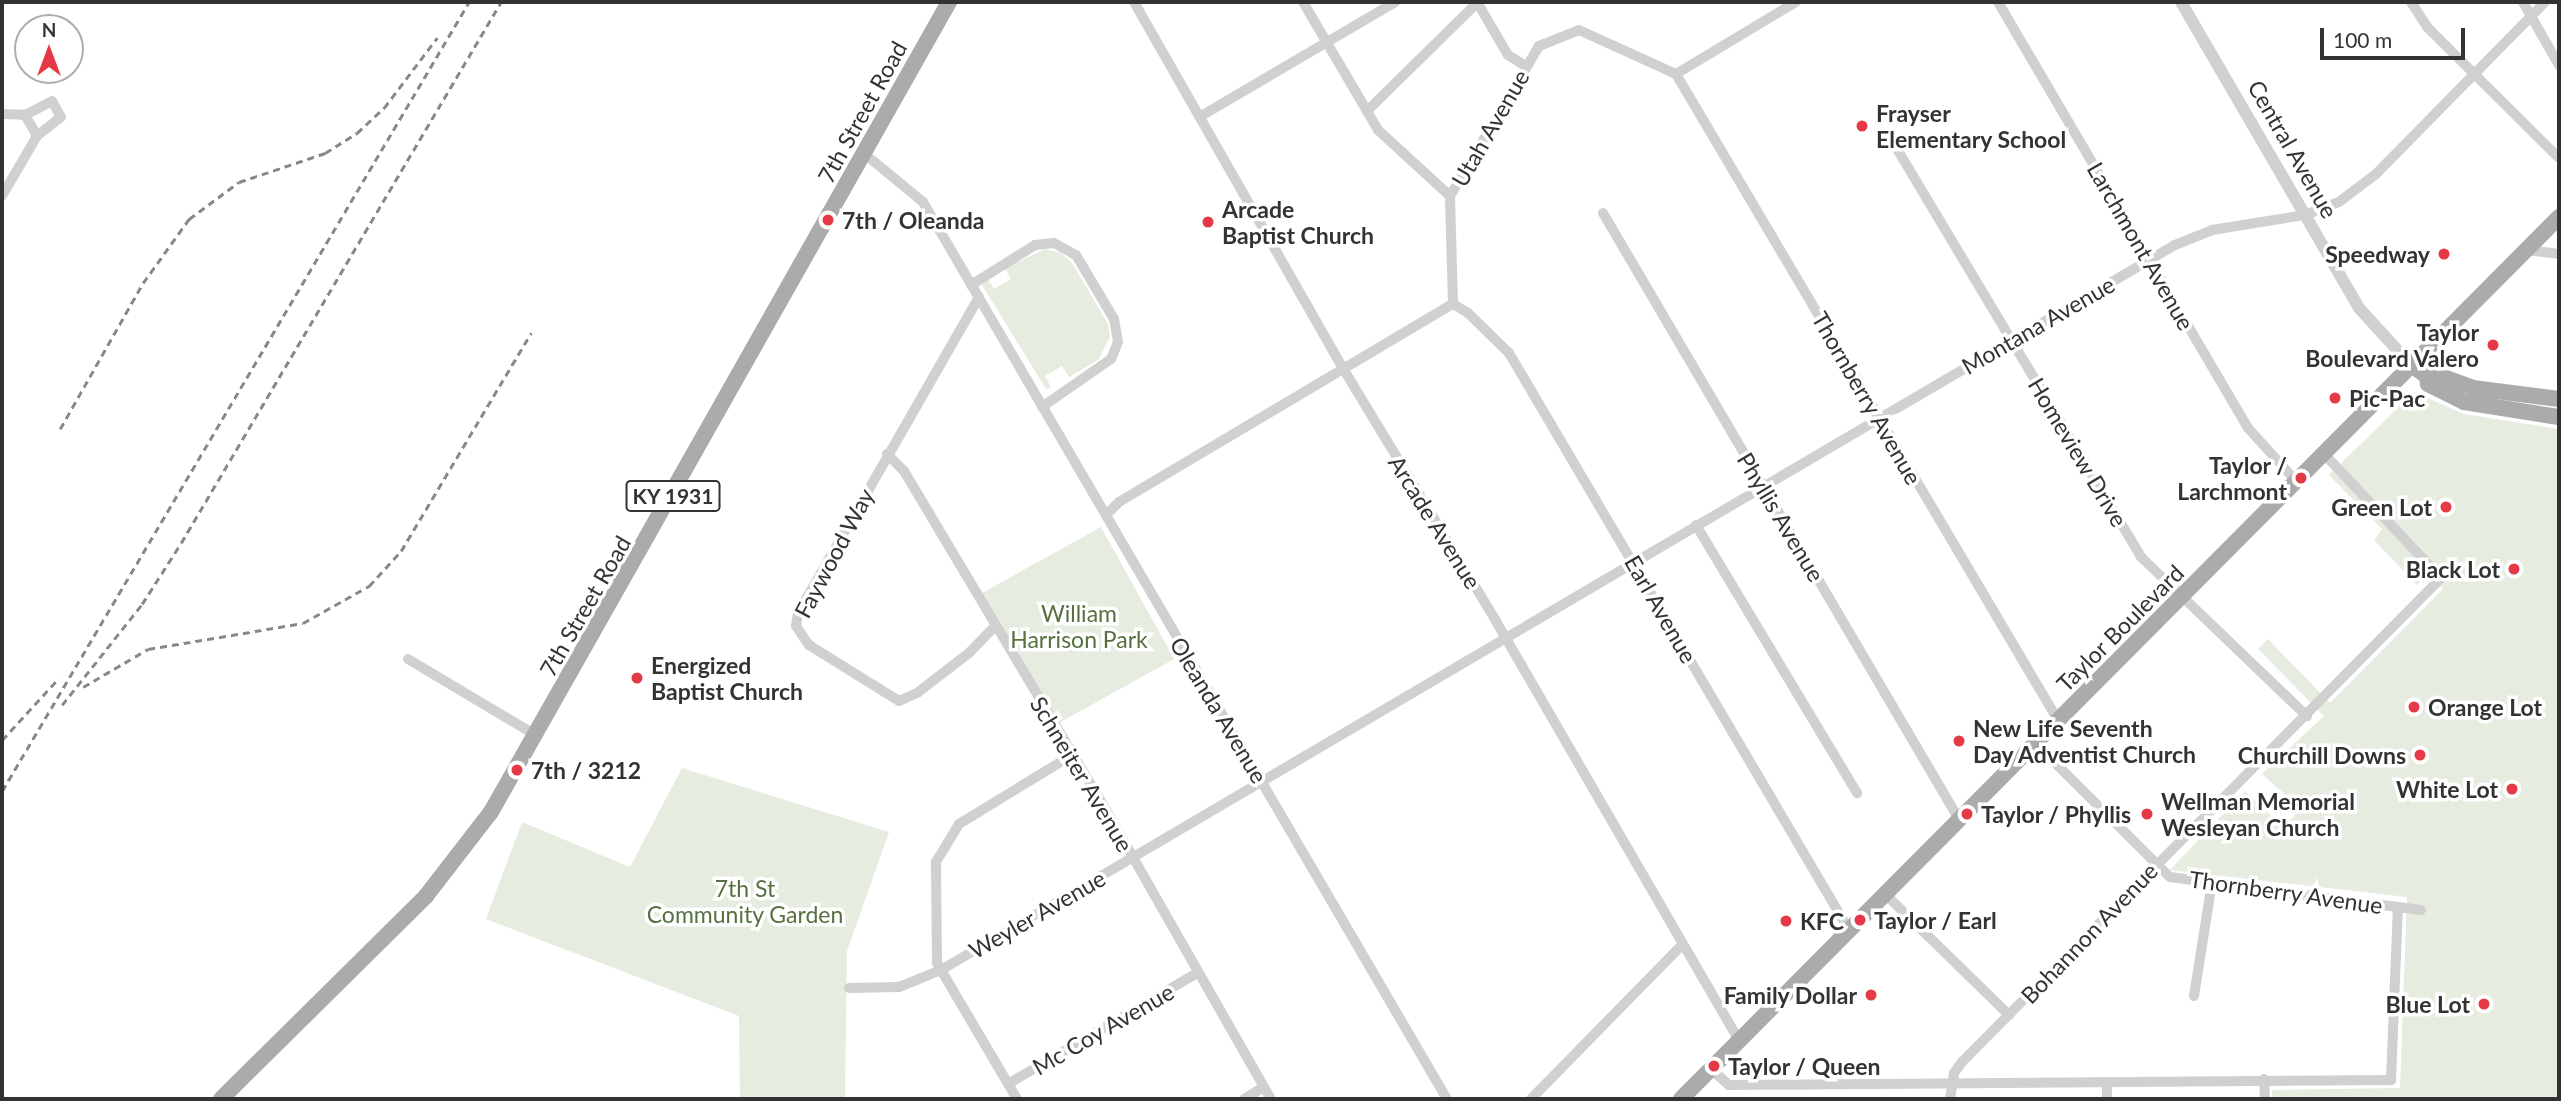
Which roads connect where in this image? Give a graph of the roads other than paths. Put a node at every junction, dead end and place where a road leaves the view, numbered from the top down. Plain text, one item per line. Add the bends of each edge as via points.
1 (948, 2) edge
2 (1134, 2) edge
3 (1303, 2) edge
4 (1395, 2) edge
5 (1477, 2) edge
6 (1796, 2) edge
7 (1998, 2) edge
8 (2181, 2) edge
9 (2411, 2) edge
10 (2523, 2) edge
11 (2545, 2) edge
12 (2531, 16) junction
13 (1326, 42) junction
14 (2559, 65) edge
15 (1527, 67) junction
16 (1676, 74) junction
17 (2474, 74) junction
18 (1367, 111) junction
19 (2, 114) edge
20 (25, 115) junction
21 (1201, 116) junction
22 (37, 136) junction
23 (1897, 149) dead end
24 (866, 155) junction
25 (2559, 158) edge
26 (2, 196) edge
27 (1450, 196) junction
28 (1603, 213) dead end
29 (2305, 215) junction
30 (2559, 218) edge
31 (2527, 250) junction
32 (2559, 254) edge
33 (2149, 259) junction
34 (971, 285) junction
35 (979, 297) junction
36 (1453, 304) junction
37 (2012, 339) junction
38 (2411, 365) junction
39 (1344, 370) junction
40 (2427, 376) junction
41 (2559, 398) edge
42 (1042, 407) junction
43 (2559, 417) edge
44 (1879, 418) junction
45 (887, 454) junction
46 (2324, 454) junction
47 (2297, 482) junction
48 (1763, 486) junction
49 (1106, 515) junction
50 (1696, 525) junction
51 (1633, 563) junction
52 (2183, 597) junction
53 (995, 626) junction
54 (1504, 637) junction
55 (408, 659) dead end
56 (2307, 716) junction
57 (2059, 722) junction
58 (537, 736) junction
59 (2036, 744) junction
60 (1072, 755) junction
61 (1262, 782) junction
62 (1857, 793) dead end
63 (1959, 821) junction
64 (1132, 858) junction
65 (2155, 865) junction
66 (2212, 882) junction
67 (1886, 895) junction
68 (2398, 907) junction
69 (2421, 910) dead end
70 (1849, 930) junction
71 (1682, 945) junction
72 (941, 970) junction
73 (1197, 973) junction
74 (849, 988) dead end
75 (2194, 996) dead end
76 (2009, 1015) junction
77 (1739, 1041) junction
78 (1711, 1069) junction
79 (2264, 1079) junction
80 (2107, 1082) junction
81 (1008, 1084) junction
82 (1952, 1084) junction
83 (1791, 1086) junction
84 (1264, 1087) junction
85 (221, 1099) edge
86 (1017, 1099) edge
87 (1244, 1099) edge
88 (1271, 1099) edge
89 (1447, 1099) edge
90 (1531, 1099) edge
91 (1681, 1099) edge
92 (1791, 1099) edge
93 (1950, 1099) edge
94 (2107, 1099) edge
95 (2264, 1099) edge

1 - 24 main road, 7th Street Road / KY 1931
2 - 21 street, Arcade Avenue
3 - 13 street
4 - 13 street
5 - 15 street via 1508,55
5 - 18 street
6 - 16 street
7 - 33 street, Larchmont Avenue
8 - 29 street, Central Avenue
9 - 17 street via 2427,27
10 - 12 street
11 - 12 street, Montana Avenue
12 - 14 street
12 - 17 street, Montana Avenue
13 - 18 street
13 - 21 street
15 - 16 street, Utah Avenue via 1539,46 1574,29
15 - 27 street, Utah Avenue
16 - 44 street, Thornberry Avenue
17 - 25 street
17 - 29 street, Montana Avenue via 2360,188
18 - 27 street via 1378,130
19 - 20 street
20 - 22 street
20 - 22 street via 52,101 61,117
21 - 39 street, Arcade Avenue
22 - 26 street
23 - 37 street, Homeview Drive
24 - 34 street, Oleanda Avenue via 923,202
24 - 58 main road, 7th Street Road / KY 1931
27 - 36 street, Utah Avenue
28 - 48 street, Phyllis Avenue
29 - 33 street, Montana Avenue via 2212,230
29 - 38 street, Central Avenue via 2374,328
30 - 31 main road, Taylor Boulevard
31 - 32 street
31 - 38 main road, Taylor Boulevard
33 - 37 street, Montana Avenue
33 - 47 street, Larchmont Avenue via 2248,428
34 - 35 street, Oleanda Avenue
34 - 42 street via 1035,245 1054,243 1076,255 1114,318 1119,335 1111,359
35 - 42 street, Oleanda Avenue
35 - 45 street, Faywood Way
36 - 39 street
36 - 51 street, Earl Avenue via 1509,353
37 - 44 street, Montana Avenue
37 - 52 street, Homeview Drive via 2141,557
38 - 40 main road, Central Avenue
38 - 46 main road, Taylor Boulevard
39 - 49 street via 1119,502
39 - 54 street, Arcade Avenue
40 - 41 main road, Central Avenue via 2438,375 2483,390
40 - 43 main road, Central Avenue via 2428,384 2464,402
42 - 49 street, Oleanda Avenue
44 - 48 street, Montana Avenue
44 - 57 street, Thornberry Avenue
45 - 53 street, Schneiter Avenue via 904,471
45 - 53 street, Faywood Way via 798,613 798,634 899,701 909,699 959,661
46 - 47 main road, Taylor Boulevard
46 - 56 street, Bohannon Avenue via 2441,578
47 - 52 main road, Taylor Boulevard
48 - 50 street, Montana Avenue
48 - 63 street, Phyllis Avenue
49 - 61 street, Oleanda Avenue
50 - 51 street, Montana Avenue
50 - 62 street
51 - 54 street, Montana Avenue
51 - 70 street, Earl Avenue
52 - 56 street, Homeview Drive
52 - 57 main road, Taylor Boulevard
53 - 60 street, Schneiter Avenue
54 - 61 street, Weyler Avenue
54 - 71 street, Arcade Avenue
55 - 58 street
56 - 65 street, Bohannon Avenue
57 - 59 main road, Taylor Boulevard
58 - 85 main road, 7th Street Road / KY 1931 via 449,870
59 - 63 main road, Taylor Boulevard
59 - 65 street, Thornberry Avenue
60 - 64 street, Schneiter Avenue
60 - 72 street via 971,815 946,839 935,870 935,952
61 - 64 street, Weyler Avenue
61 - 89 street, Oleanda Avenue
63 - 67 main road, Taylor Boulevard
64 - 72 street, Weyler Avenue
64 - 73 street, Schneiter Avenue
65 - 66 street, Thornberry Avenue via 2170,877
65 - 76 street, Bohannon Avenue
66 - 68 street, Thornberry Avenue
66 - 75 street
67 - 70 main road, Taylor Boulevard
67 - 76 street
68 - 69 street, Thornberry Avenue
68 - 79 street via 2391,1080
70 - 77 main road, Taylor Boulevard
71 - 77 street, Arcade Avenue
71 - 90 street
72 - 74 street, Weyler Avenue via 899,987
72 - 81 street
73 - 81 street, Mc Coy Avenue
73 - 84 street, Schneiter Avenue
76 - 82 street, Bohannon Avenue via 1962,1062
77 - 78 main road, Taylor Boulevard
78 - 83 street via 1729,1085
78 - 91 main road, Taylor Boulevard
79 - 80 street
79 - 95 street
80 - 82 street
80 - 94 street
81 - 86 street
82 - 83 street
82 - 93 street
83 - 92 street
84 - 87 street
84 - 88 street, Schneiter Avenue

